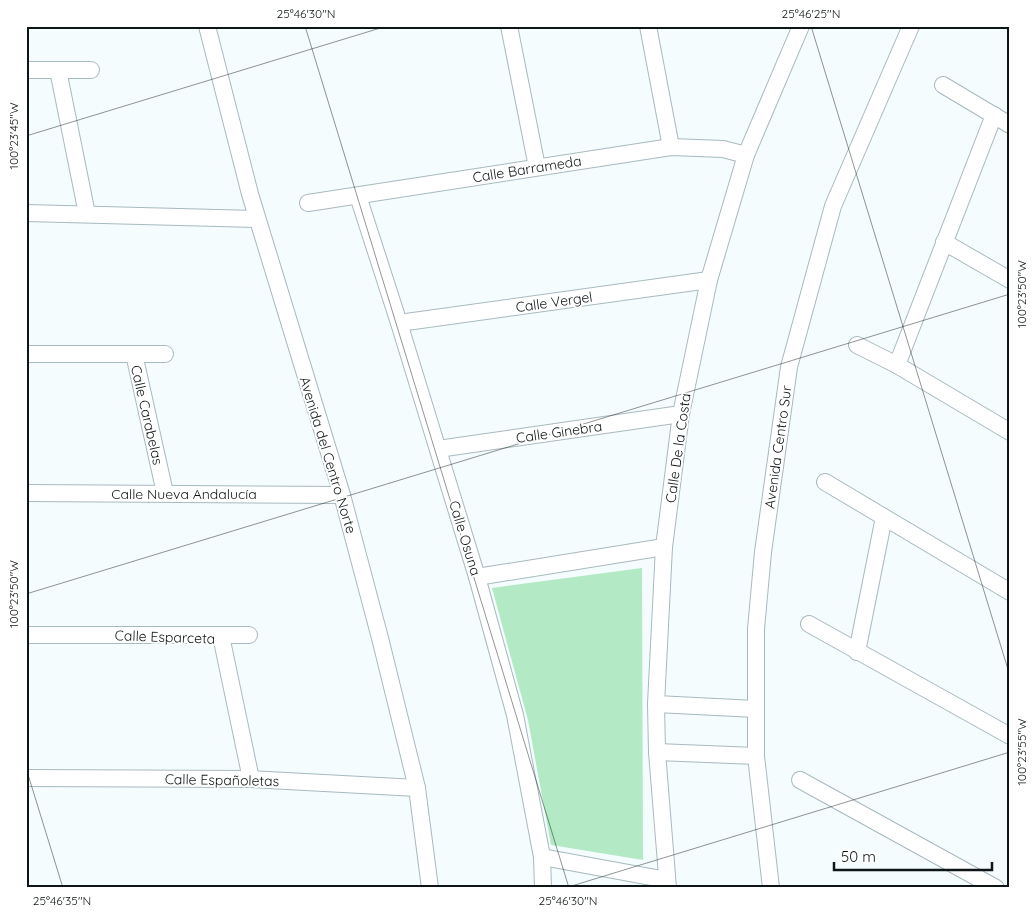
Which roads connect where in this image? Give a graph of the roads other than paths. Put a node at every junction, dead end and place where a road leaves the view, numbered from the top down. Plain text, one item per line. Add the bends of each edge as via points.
1 (207, 26) edge
2 (509, 26) edge
3 (649, 26) edge
4 (801, 26) edge
5 (911, 26) edge
6 (26, 70) edge
7 (58, 70) junction
8 (91, 70) dead end
9 (943, 85) dead end
10 (994, 114) junction
11 (1010, 124) edge
12 (671, 147) junction
13 (746, 155) junction
14 (537, 167) junction
15 (358, 196) junction
16 (308, 203) dead end
17 (26, 213) edge
18 (87, 214) junction
19 (258, 219) junction
20 (944, 242) junction
21 (709, 280) junction
22 (1010, 280) edge
23 (399, 323) junction
24 (858, 345) dead end
25 (26, 354) edge
26 (134, 354) junction
27 (165, 354) dead end
28 (897, 364) junction
29 (681, 414) junction
30 (1010, 432) edge
31 (438, 449) junction
32 (825, 482) dead end
33 (26, 493) edge
34 (165, 493) junction
35 (342, 495) junction
36 (884, 517) junction
37 (664, 547) junction
38 (477, 577) junction
39 (1010, 592) edge
40 (809, 624) dead end
41 (26, 635) edge
42 (249, 635) dead end
43 (221, 636) junction
44 (857, 652) junction
45 (656, 704) junction
46 (756, 709) junction
47 (1010, 736) edge
48 (658, 752) junction
49 (756, 756) junction
50 (26, 778) edge
51 (251, 779) junction
52 (800, 780) dead end
53 (417, 788) junction
54 (542, 857) junction
55 (667, 884) edge
56 (430, 888) edge
57 (543, 888) edge
58 (771, 888) edge
59 (996, 888) edge

1 - 19 street, Avenida del Centro Norte
2 - 14 street
3 - 12 street
4 - 13 street, Calle De la Costa
5 - 46 street, Avenida Centro Sur via 833,206 789,367 763,552 756,629
6 - 7 street
7 - 8 street
7 - 18 street
9 - 10 street
10 - 11 street
10 - 20 street
12 - 13 street, Calle Barrameda via 723,149
12 - 14 street, Calle Barrameda
13 - 21 street, Calle De la Costa
14 - 15 street, Calle Barrameda
15 - 16 street, Calle Barrameda
15 - 23 street, Calle Osuna
17 - 18 street
18 - 19 street
19 - 35 street, Avenida del Centro Norte
20 - 22 street
20 - 28 street
21 - 23 street, Calle Vergel
21 - 29 street, Calle De la Costa
23 - 31 street, Calle Osuna
24 - 28 street
25 - 26 street, Calle Carabelas
26 - 27 street
26 - 34 street, Calle Carabelas
28 - 30 street
29 - 31 street, Calle Ginebra
29 - 37 street, Calle De la Costa
31 - 38 street, Calle Osuna
32 - 36 street
33 - 34 street, Calle Nueva Andalucía
34 - 35 street, Calle Nueva Andalucía
35 - 53 street, Avenida del Centro Norte
36 - 39 street
36 - 44 street
37 - 38 street
37 - 45 street, Calle De la Costa
38 - 54 street, Calle Osuna via 515,715
40 - 44 street
41 - 43 street, Calle Esparceta
42 - 43 street
43 - 51 street, Calle Esparceta
44 - 47 street
45 - 46 street
45 - 48 street, Calle De la Costa
46 - 49 street, Avenida Centro Sur
48 - 49 street
48 - 55 street, Calle De la Costa
49 - 58 street, Avenida Centro Sur
50 - 51 street, Calle Españoletas
51 - 53 street, Calle Españoletas
52 - 59 street
53 - 56 street, Avenida del Centro Norte
54 - 55 street
54 - 57 street, Calle Osuna

